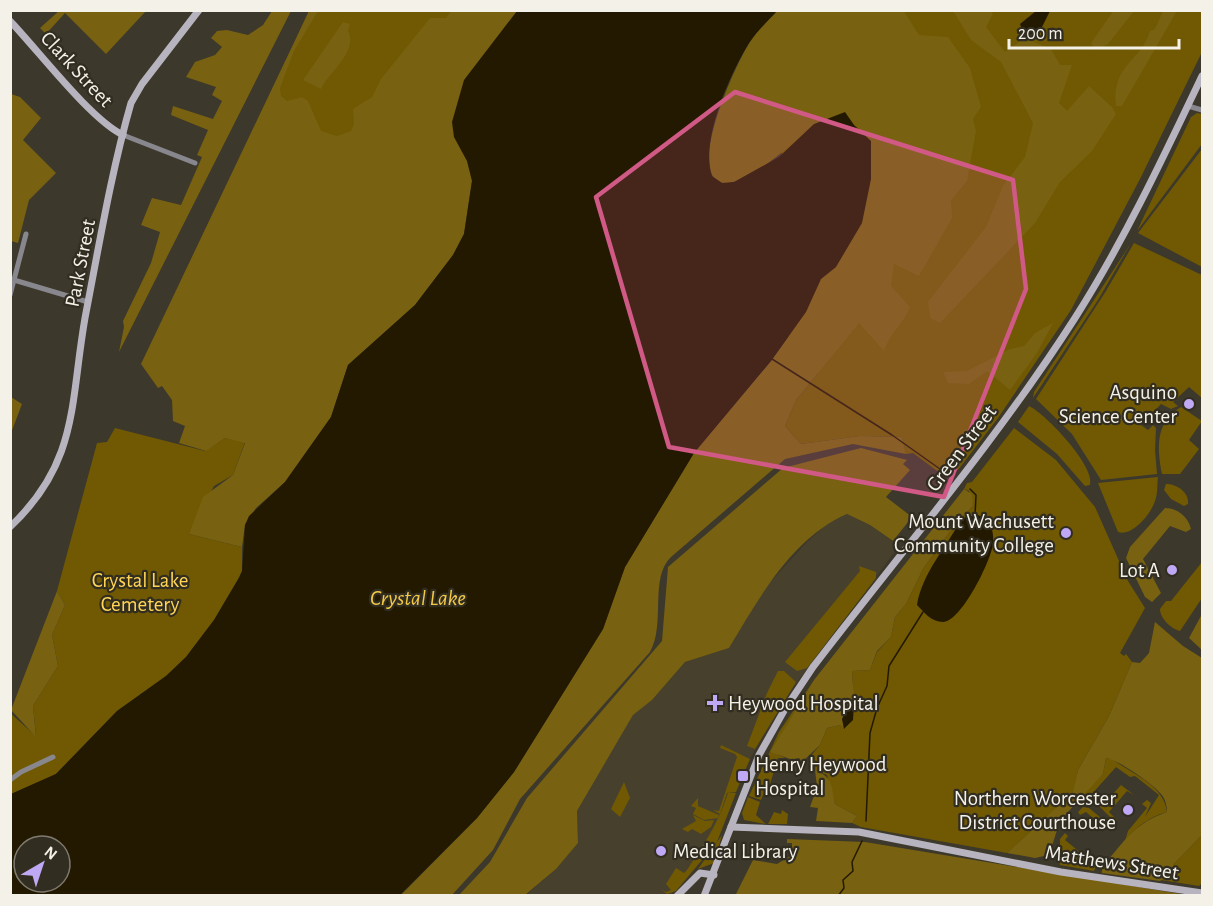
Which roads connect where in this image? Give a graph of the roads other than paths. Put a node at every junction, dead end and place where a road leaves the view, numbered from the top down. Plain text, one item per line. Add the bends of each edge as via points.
1 (199, 10) edge
2 (10, 21) edge
3 (1203, 76) edge
4 (1188, 106) junction
5 (1203, 110) edge
6 (123, 135) junction
7 (195, 163) dead end
8 (26, 234) dead end
9 (14, 280) junction
10 (10, 295) edge
11 (88, 302) junction
12 (10, 527) edge
13 (52, 757) dead end
14 (10, 780) edge
15 (731, 827) junction
16 (714, 875) junction
17 (1203, 893) edge
18 (677, 896) edge
19 (704, 896) edge

1 - 6 street, Park Street via 138,89
2 - 6 street, Clark Street via 91,110
3 - 4 street, Green Street
4 - 5 street
4 - 15 street, Green Street via 1126,232 1067,330 784,709 759,755
6 - 7 street
6 - 11 street, Park Street
8 - 9 street
9 - 10 street
9 - 11 street
11 - 12 street, Park Street via 65,444 41,495
13 - 14 street
15 - 16 street, Green Street
15 - 17 street, Matthews Street via 859,832 1061,872
16 - 18 street via 700,873
16 - 19 street, Green Street

